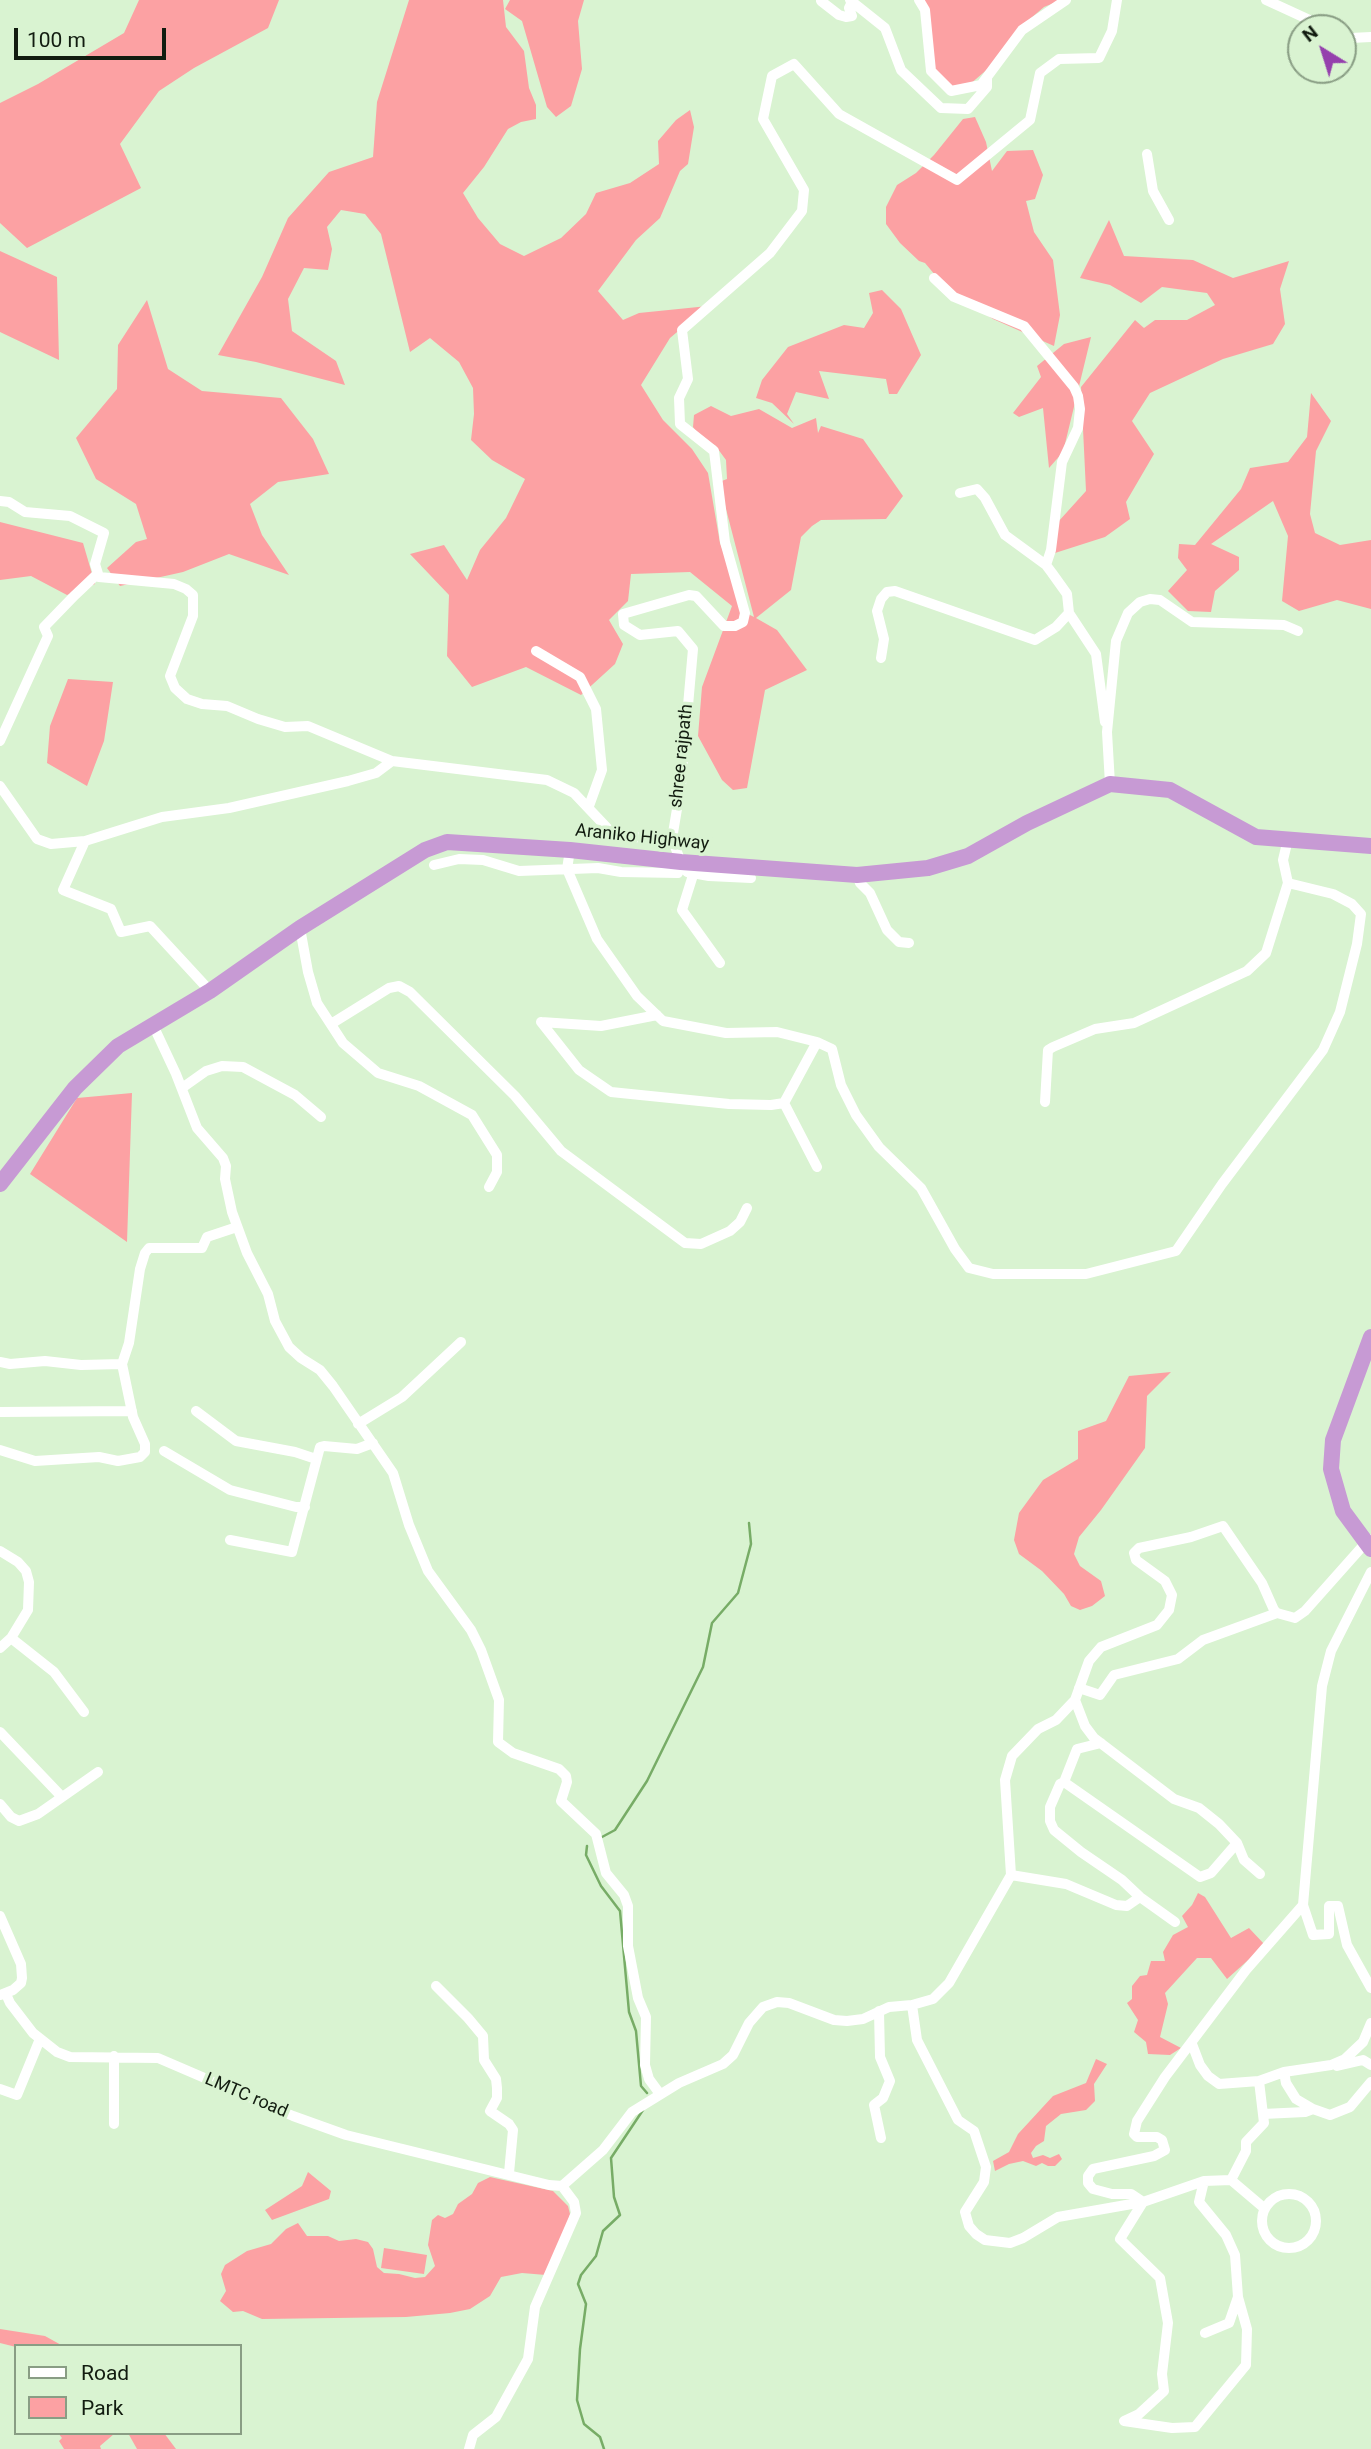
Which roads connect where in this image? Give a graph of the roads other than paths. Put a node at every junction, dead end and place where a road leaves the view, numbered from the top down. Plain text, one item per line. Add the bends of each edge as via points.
1 (919, 0) edge
2 (1066, 0) edge
3 (1117, 0) edge
4 (1266, 0) edge
5 (821, 1) edge
6 (851, 1) edge
7 (1296, 14) edge
8 (987, 77) junction
9 (1147, 154) dead end
10 (1169, 220) dead end
11 (934, 278) dead end
12 (960, 493) dead end
13 (0, 500) edge
14 (1046, 565) junction
15 (99, 577) junction
16 (1069, 613) junction
17 (1298, 631) dead end
18 (536, 652) dead end
19 (881, 657) dead end
20 (1107, 732) junction
21 (0, 741) edge
22 (392, 761) junction
23 (1110, 784) junction
24 (0, 786) edge
25 (589, 806) junction
26 (672, 839) junction
27 (1288, 839) junction
28 (85, 841) junction
29 (1371, 846) edge
30 (570, 850) junction
31 (434, 865) dead end
32 (567, 869) junction
33 (684, 869) junction
34 (857, 875) junction
35 (751, 878) dead end
36 (1288, 883) junction
37 (300, 928) junction
38 (909, 943) dead end
39 (720, 963) dead end
40 (210, 991) junction
41 (657, 1015) junction
42 (331, 1024) junction
43 (153, 1025) junction
44 (817, 1042) junction
45 (182, 1088) junction
46 (1045, 1102) dead end
47 (784, 1103) junction
48 (321, 1116) dead end
49 (817, 1167) dead end
50 (0, 1184) edge
51 (489, 1187) dead end
52 (747, 1208) dead end
53 (237, 1227) junction
54 (1371, 1337) edge
55 (461, 1342) dead end
56 (0, 1362) edge
57 (122, 1364) junction
58 (132, 1411) junction
59 (195, 1411) dead end
60 (0, 1412) edge
61 (358, 1424) junction
62 (373, 1443) junction
63 (0, 1450) edge
64 (164, 1451) dead end
65 (316, 1459) junction
66 (305, 1507) junction
67 (230, 1539) dead end
68 (1370, 1543) edge
69 (0, 1551) edge
70 (1371, 1572) edge
71 (1277, 1613) junction
72 (11, 1638) junction
73 (0, 1648) edge
74 (1079, 1688) junction
75 (1075, 1700) junction
76 (84, 1712) dead end
77 (0, 1732) edge
78 (1101, 1743) junction
79 (98, 1772) dead end
80 (1064, 1782) junction
81 (62, 1797) junction
82 (0, 1804) edge
83 (1237, 1843) junction
84 (1259, 1874) dead end
85 (1011, 1875) junction
86 (1140, 1898) junction
87 (1303, 1905) junction
88 (0, 1916) edge
89 (1175, 1922) dead end
90 (6, 1944) edge
91 (436, 1986) dead end
92 (1371, 1988) edge
93 (3, 1994) edge
94 (912, 2005) junction
95 (878, 2011) junction
96 (1371, 2023) edge
97 (40, 2039) junction
98 (1192, 2044) junction
99 (114, 2056) junction
100 (1331, 2065) junction
101 (1371, 2065) edge
102 (1284, 2072) junction
103 (1259, 2081) junction
104 (1371, 2082) edge
105 (0, 2089) edge
106 (658, 2096) junction
107 (1313, 2109) junction
108 (1263, 2114) junction
109 (114, 2124) dead end
110 (881, 2138) dead end
111 (509, 2173) junction
112 (1231, 2180) junction
113 (1204, 2181) junction
114 (562, 2186) junction
115 (1143, 2202) junction
116 (1264, 2208) junction
117 (1238, 2297) junction
118 (1205, 2333) dead end
119 (469, 2449) edge

1 - 8 street via 926,10 931,71 951,91 981,85
2 - 8 street via 1022,30
3 - 26 street, shree rajpath via 1112,31 1099,58 1059,59 1040,73 1030,120 957,180 839,114 794,64 772,76 763,119 804,190 803,211 770,253 682,330 688,379 680,398 680,424 714,451 725,542 745,612 743,622 724,626 696,596 689,595 623,614 624,625 640,635 678,631 692,649
4 - 7 street
5 - 6 street via 846,17 852,16
6 - 8 street via 885,28 901,70 941,108 968,109 987,87
9 - 10 street via 1153,191
11 - 14 street via 954,297 1024,326 1078,396 1078,428 1062,462
12 - 14 street via 977,489 1004,535
13 - 15 street via 25,512 70,516 104,533 95,564
14 - 16 street via 1067,594
15 - 21 street via 75,594 44,628 48,636
15 - 22 street via 174,584 193,595 193,616 170,676 187,699 227,706 285,727 308,726
16 - 19 street via 1035,640 887,592 877,611 884,639
16 - 20 street via 1096,654
17 - 20 street via 1284,625 1192,622 1160,600 1140,602 1128,613 1116,641
18 - 25 street via 580,677 596,709 601,770
20 - 23 street
22 - 25 street via 547,780
22 - 28 street via 376,773 348,781 229,808 162,817
23 - 27 highway via 1170,790 1256,837
23 - 34 highway, Araniko Highway via 968,856 928,868
24 - 28 street via 41,842
25 - 26 street via 610,831
26 - 33 street
27 - 29 highway
27 - 36 street via 1283,860
28 - 40 street via 63,890 111,909 121,932 150,926
30 - 32 street
30 - 33 highway, Araniko Highway
30 - 37 highway, Araniko Highway via 447,842 425,850
31 - 32 street via 459,859 483,860 519,871
32 - 33 street
32 - 41 street via 597,939 637,996
33 - 34 highway, Araniko Highway
33 - 35 street via 709,876
33 - 39 street via 682,910
34 - 38 street via 887,930 899,942
36 - 44 street via 1333,894 1361,914 1340,1012 1322,1050 1177,1251 1086,1274 993,1274 969,1268 920,1188 879,1147 856,1115 841,1085 832,1049
36 - 46 street via 1266,953 1247,971 1134,1023 1095,1029 1052,1047 1048,1050
37 - 40 highway, Araniko Highway
37 - 42 street via 317,1003
40 - 43 highway, Araniko Highway
41 - 44 street via 663,1021 726,1033 777,1032
41 - 47 street via 601,1026 541,1022 579,1069 611,1092 729,1104
42 - 51 street via 343,1043 379,1073 419,1086 472,1115 497,1155
42 - 52 street via 399,986 515,1096 561,1151 685,1244 701,1244 730,1231
43 - 45 street
43 - 50 highway, Araniko Highway via 118,1046 82,1080
44 - 47 street
45 - 48 street via 206,1071 243,1067 295,1095
45 - 53 street via 197,1128 223,1158
47 - 49 street
53 - 57 street via 207,1237 202,1248 149,1248 140,1269 130,1343
53 - 61 street via 289,1347 320,1370
54 - 68 highway via 1334,1440 1331,1469 1343,1511
55 - 61 street via 402,1397
56 - 57 street
57 - 58 street
58 - 60 street
58 - 63 street via 145,1444 140,1457 35,1461
59 - 65 street via 236,1441
61 - 62 street
62 - 65 street via 357,1449 320,1447
62 - 106 street via 393,1473 428,1571 481,1650 499,1700 499,1742 566,1776 561,1801 596,1834 606,1873 624,1895 633,1977 646,2017 645,2065
64 - 66 street via 230,1490
65 - 66 street
66 - 67 street via 292,1552
68 - 71 street via 1306,1611 1295,1618
69 - 72 street via 18,1562 30,1582 28,1610
70 - 87 street via 1331,1651 1322,1686
71 - 74 street via 1203,1640 1178,1659 1114,1675 1100,1695
71 - 74 street via 1223,1525 1191,1537 1146,1545 1134,1553 1136,1560 1165,1581 1171,1595 1169,1610 1157,1625 1101,1647 1089,1661
72 - 73 street
72 - 76 street via 54,1672
74 - 75 street
75 - 78 street via 1084,1726
75 - 85 street via 1012,1756 1005,1780
77 - 81 street
78 - 80 street via 1077,1749
78 - 83 street via 1174,1799 1199,1808
79 - 81 street
80 - 83 street via 1200,1877 1211,1873
80 - 86 street via 1050,1807 1054,1830
81 - 82 street via 19,1821
83 - 84 street via 1244,1860
85 - 86 street via 1066,1884 1116,1905 1127,1906
85 - 94 street via 949,1983 933,1998
86 - 89 street
87 - 92 street via 1313,1936 1329,1934 1329,1906 1338,1906 1347,1945
87 - 98 street via 1246,1969
88 - 90 street
90 - 93 street via 20,1964 22,1978 17,1987
91 - 111 street via 483,2036 484,2060 497,2088 490,2111 513,2130
93 - 97 street, LMTC road
94 - 95 street
94 - 115 street via 917,2040 958,2120 974,2131 986,2167 984,2182 965,2212 976,2234 1010,2243 1058,2217
95 - 106 street via 863,2018 834,2020 789,2003 763,2007 723,2064
95 - 110 street via 880,2057 890,2081 883,2098 874,2105
96 - 100 street via 1363,2042
97 - 99 street, LMTC road via 70,2057
97 - 105 street via 17,2095
98 - 103 street via 1200,2065 1219,2084
98 - 115 street via 1134,2128 1138,2137 1162,2140 1165,2150 1093,2169 1088,2176 1093,2189 1131,2194
99 - 109 street
99 - 111 street, LMTC road via 158,2058 336,2132
100 - 101 street via 1363,2060
100 - 102 street
102 - 103 street
102 - 107 street via 1296,2099
103 - 108 street
104 - 107 street via 1350,2107 1330,2115
106 - 114 street via 625,2120 603,2150
107 - 108 street
108 - 112 street via 1264,2123 1246,2142
111 - 114 street, LMTC road
112 - 113 street
112 - 116 street
113 - 115 street
113 - 117 street via 1199,2202 1226,2235 1234,2255
114 - 119 street via 576,2213 535,2307 528,2359 496,2417 473,2435
115 - 117 street via 1120,2239 1160,2278 1168,2323 1164,2391 1124,2421 1195,2427 1246,2365 1247,2329
116 - 116 street via 1262,2229 1275,2245 1295,2248 1313,2235 1316,2214 1303,2197 1281,2194
117 - 118 street via 1229,2323

